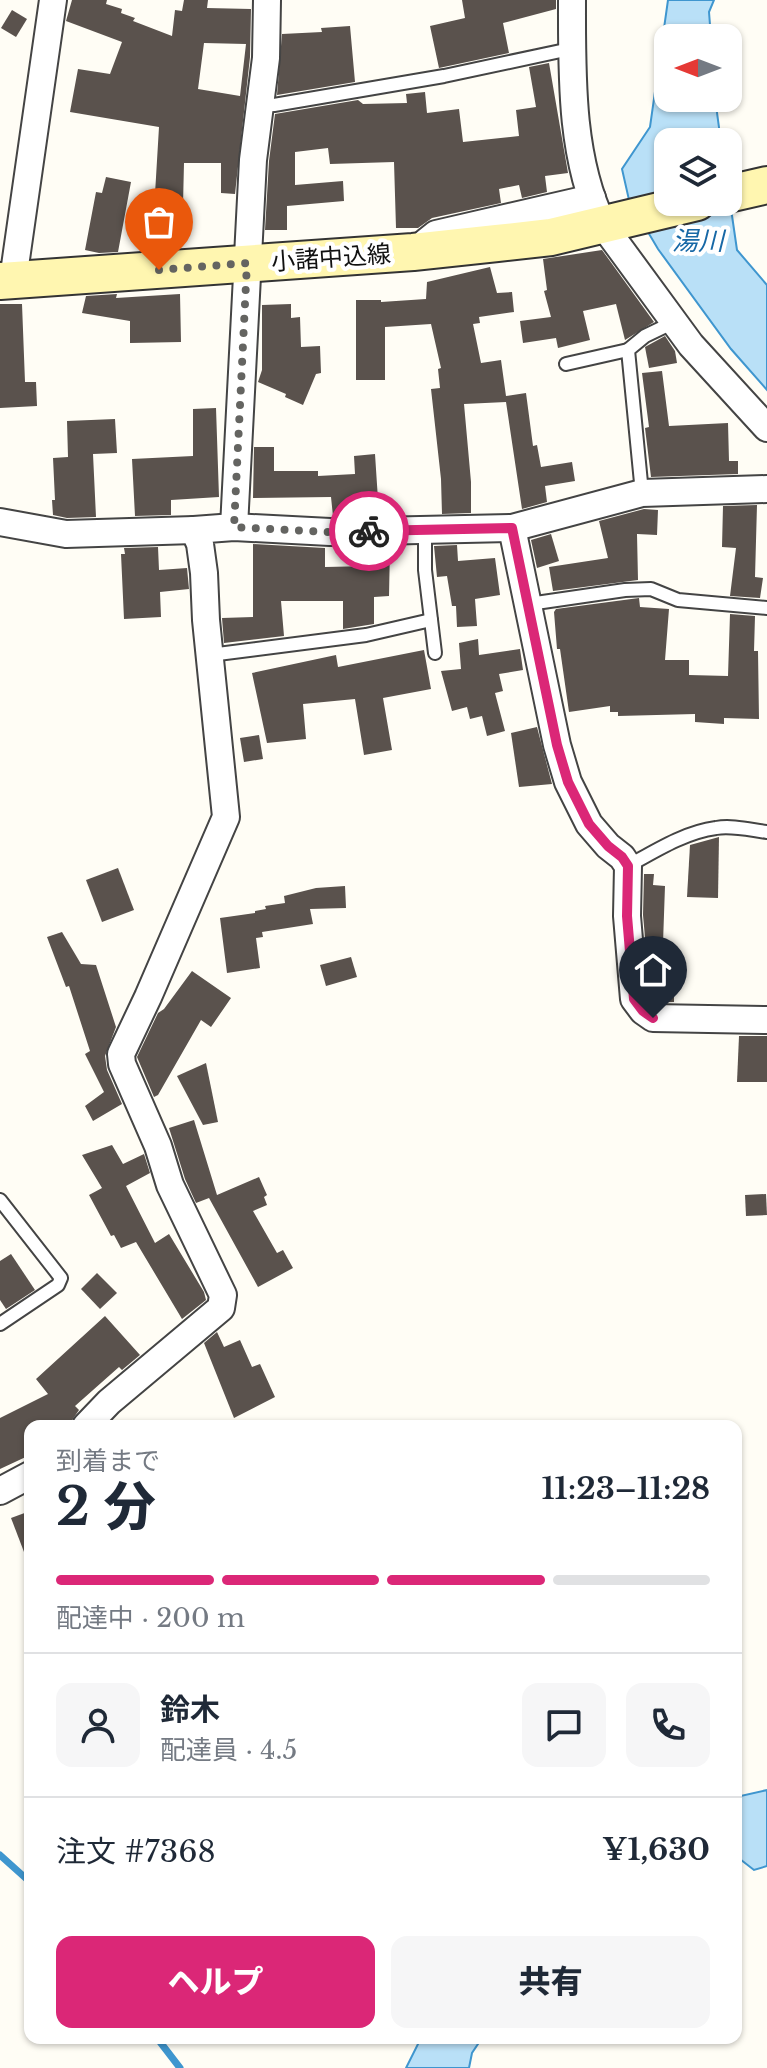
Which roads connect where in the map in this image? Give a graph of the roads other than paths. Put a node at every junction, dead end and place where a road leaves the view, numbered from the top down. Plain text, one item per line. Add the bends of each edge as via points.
1 (53, 0) edge
2 (267, 0) edge
3 (572, 0) edge
4 (570, 49) junction
5 (260, 106) junction
6 (767, 185) edge
7 (742, 191) edge
8 (654, 208) edge
9 (602, 216) junction
10 (247, 263) junction
11 (6, 281) edge
12 (674, 322) junction
13 (628, 350) junction
14 (566, 364) dead end
15 (767, 428) edge
16 (767, 489) edge
17 (642, 493) junction
18 (0, 522) edge
19 (234, 527) junction
20 (512, 528) junction
21 (194, 530) junction
22 (425, 530) junction
23 (529, 604) junction
24 (767, 608) edge
25 (431, 620) junction
26 (435, 653) dead end
27 (210, 655) junction
28 (767, 832) edge
29 (628, 866) junction
30 (767, 1020) edge
31 (0, 1200) edge
32 (0, 1324) edge
33 (92, 1420) edge
34 (24, 1478) edge
35 (0, 1491) edge

1 - 11 street
2 - 5 street
3 - 4 street
4 - 5 lane
4 - 9 street via 579,136
5 - 10 street
6 - 7 main road
8 - 9 main road, 小諸中込線
9 - 10 main road, 小諸中込線 via 551,237
9 - 12 street
10 - 11 main road, 小諸中込線
10 - 19 street
12 - 13 lane
12 - 15 street
13 - 14 lane
13 - 17 lane
16 - 17 street
17 - 20 street
18 - 21 street via 66,534
19 - 21 street
19 - 22 street
20 - 22 street
20 - 23 street
21 - 27 street via 204,573
22 - 25 lane
23 - 24 lane via 651,589 678,600
23 - 29 street via 568,782 589,824
25 - 26 lane
25 - 27 lane via 366,635
27 - 33 street via 226,817 121,1054 170,1185 223,1295 221,1308
28 - 29 lane via 709,829
29 - 30 street via 629,960 634,999 643,1011 663,1019
31 - 32 lane via 61,1278
34 - 35 street

